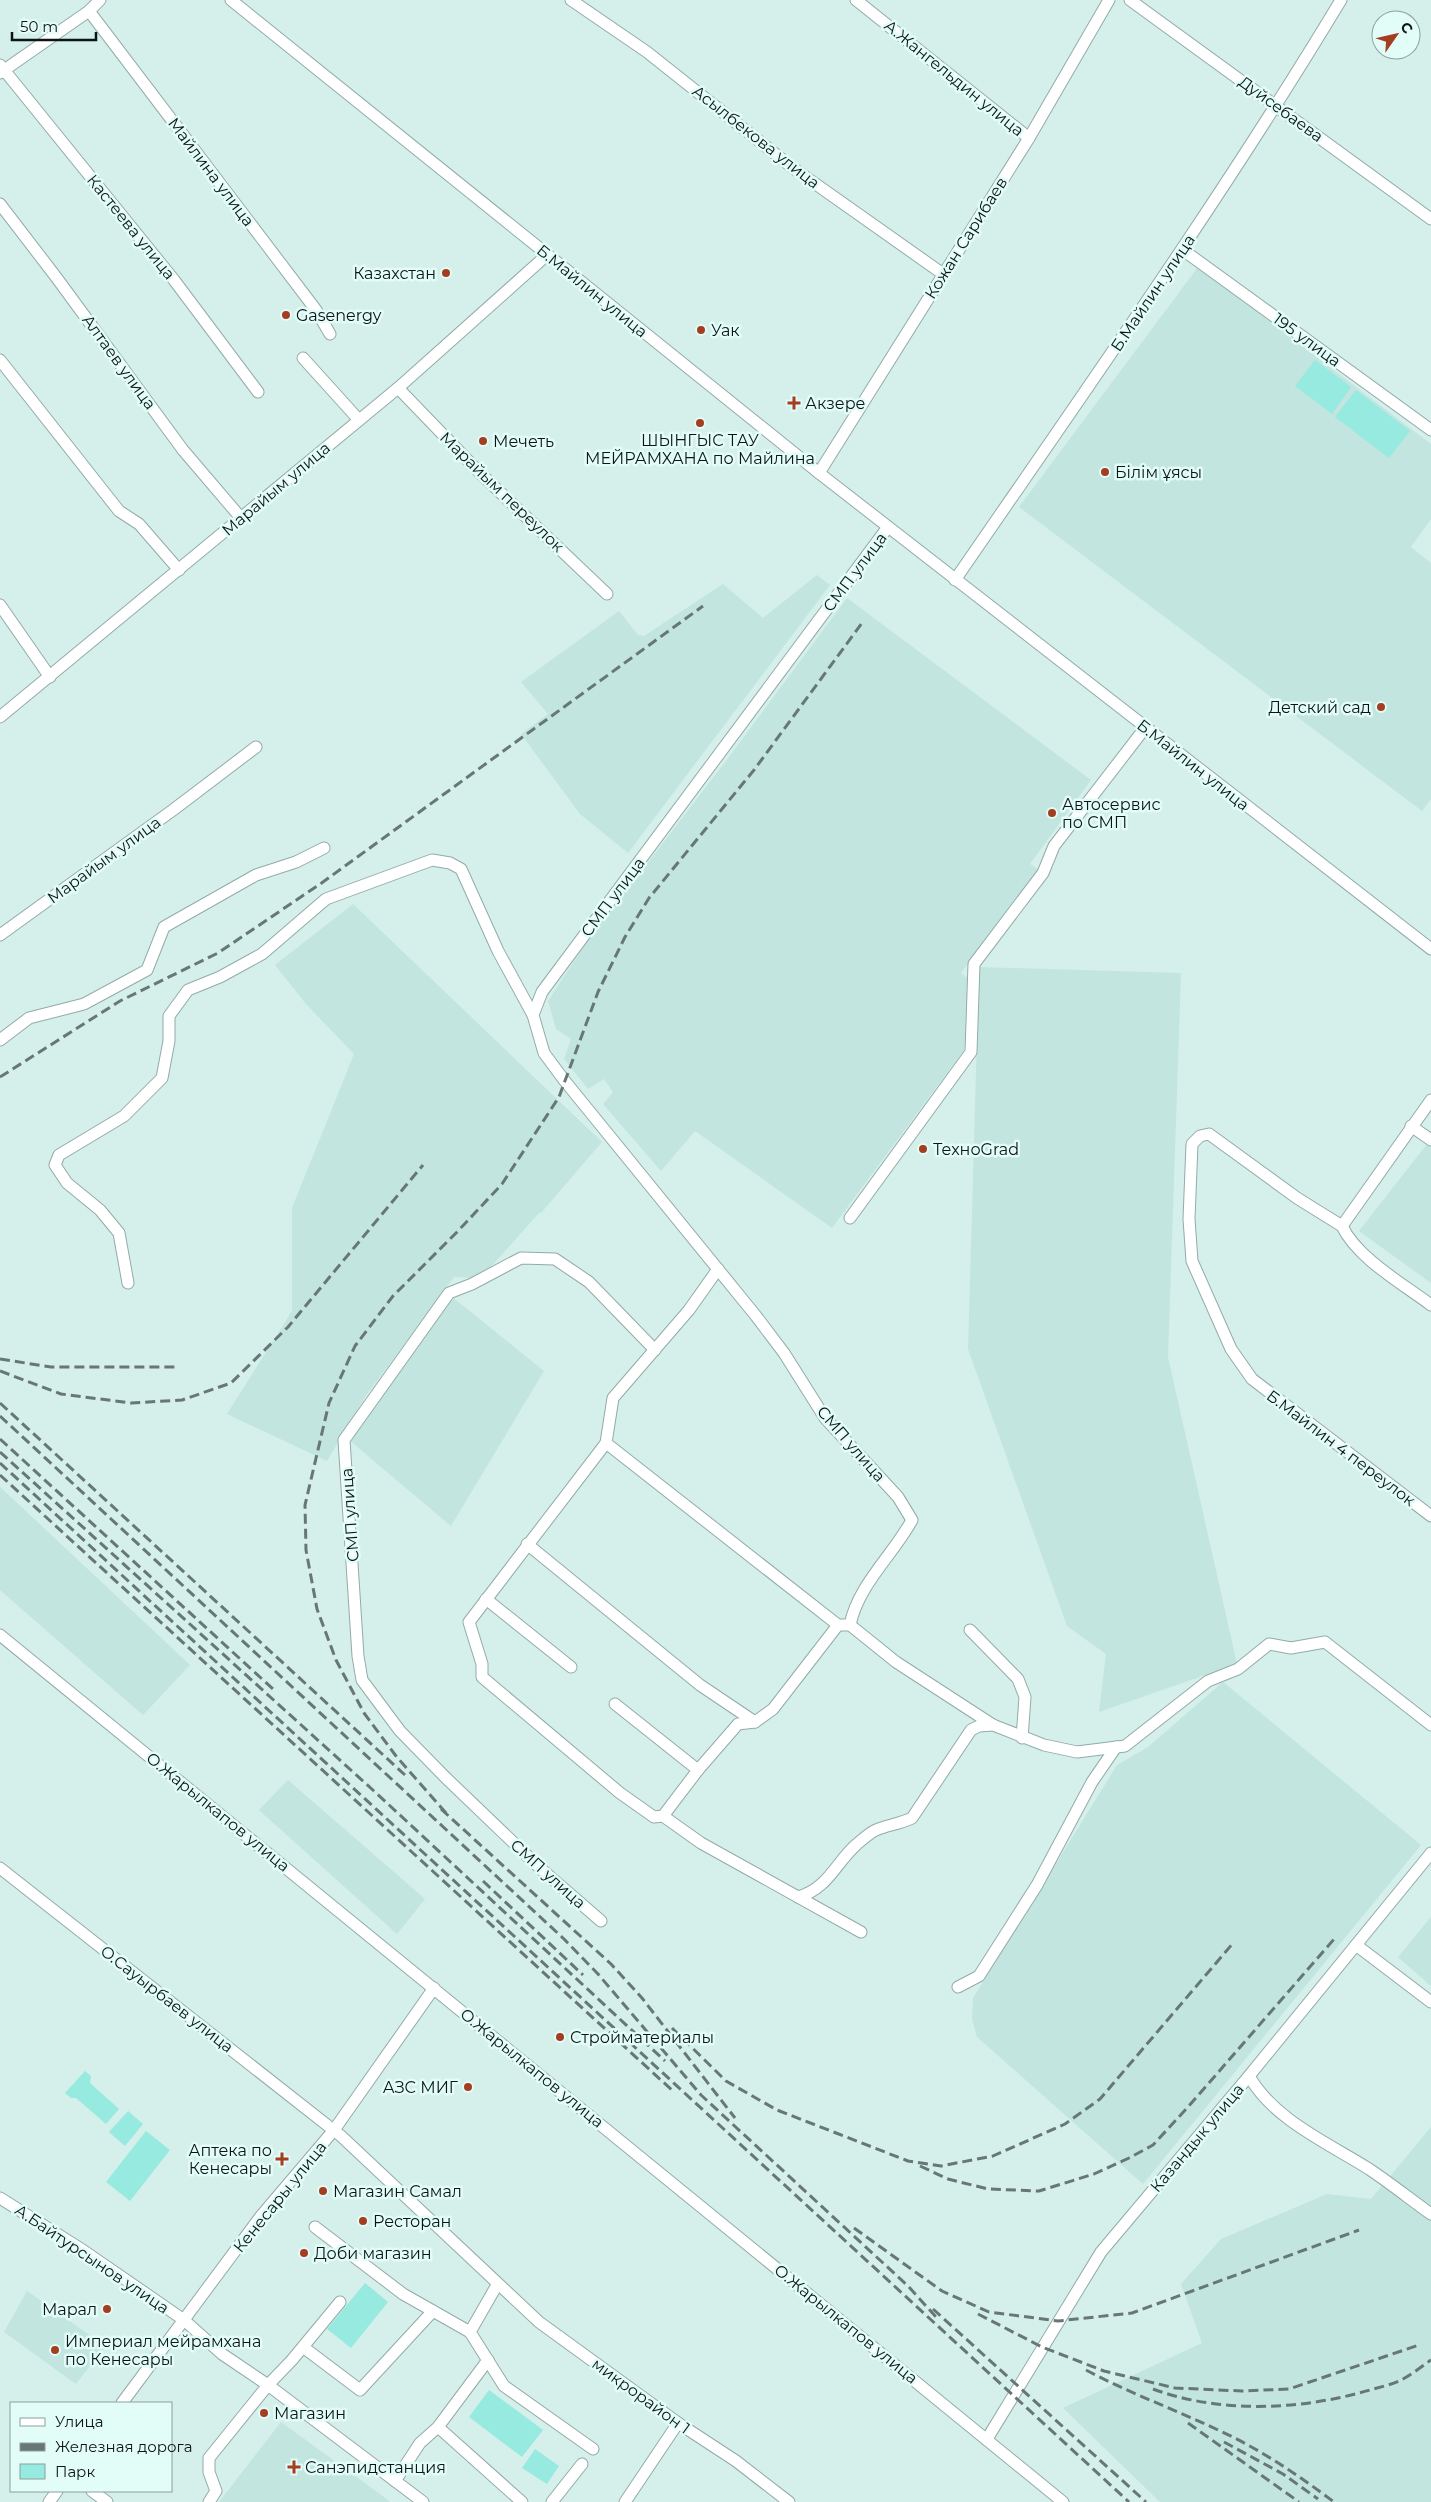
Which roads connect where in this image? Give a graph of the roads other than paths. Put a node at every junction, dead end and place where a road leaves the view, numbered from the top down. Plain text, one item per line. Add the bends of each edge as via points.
1 (100, 0) edge
2 (231, 0) edge
3 (571, 0) edge
4 (856, 0) edge
5 (1109, 0) edge
6 (1130, 0) edge
7 (1341, 0) edge
8 (89, 12) junction
9 (1, 69) edge
10 (1277, 106) junction
11 (1029, 138) junction
12 (0, 204) edge
13 (1431, 219) edge
14 (1183, 250) junction
15 (547, 256) junction
16 (943, 274) junction
17 (330, 334) dead end
18 (303, 358) dead end
19 (0, 360) edge
20 (398, 388) junction
21 (258, 392) dead end
22 (359, 420) junction
23 (1431, 430) edge
24 (819, 473) junction
25 (241, 518) junction
26 (888, 527) junction
27 (178, 570) junction
28 (955, 580) junction
29 (607, 594) dead end
30 (0, 605) edge
31 (50, 677) junction
32 (0, 717) edge
33 (1145, 728) junction
34 (256, 747) dead end
35 (324, 848) dead end
36 (0, 935) edge
37 (1431, 949) edge
38 (533, 1015) junction
39 (0, 1040) edge
40 (1431, 1100) edge
41 (1411, 1126) junction
42 (1431, 1140) edge
43 (850, 1218) dead end
44 (1342, 1226) junction
45 (718, 1270) junction
46 (128, 1284) dead end
47 (1431, 1305) edge
48 (655, 1350) junction
49 (606, 1444) junction
50 (1431, 1516) edge
51 (527, 1544) junction
52 (486, 1599) junction
53 (850, 1625) junction
54 (838, 1626) junction
55 (970, 1630) dead end
56 (0, 1635) edge
57 (570, 1666) dead end
58 (616, 1704) dead end
59 (755, 1722) junction
60 (993, 1725) junction
61 (1431, 1725) edge
62 (1022, 1738) junction
63 (1121, 1746) junction
64 (698, 1770) junction
65 (663, 1816) junction
66 (1431, 1853) edge
67 (0, 1868) edge
68 (798, 1897) junction
69 (601, 1921) dead end
70 (861, 1932) dead end
71 (1356, 1945) junction
72 (958, 1987) dead end
73 (434, 1988) junction
74 (1431, 2002) edge
75 (1249, 2076) junction
76 (334, 2130) junction
77 (0, 2198) edge
78 (1431, 2214) edge
79 (316, 2227) dead end
80 (497, 2284) junction
81 (340, 2302) dead end
82 (432, 2311) junction
83 (184, 2320) junction
84 (470, 2332) junction
85 (303, 2347) junction
86 (488, 2360) junction
87 (268, 2384) junction
88 (123, 2402) edge
89 (678, 2423) junction
90 (438, 2427) junction
91 (986, 2439) junction
92 (593, 2449) dead end
93 (582, 2464) dead end
94 (395, 2481) junction
95 (93, 2492) edge
96 (108, 2502) edge
97 (208, 2502) edge
98 (423, 2502) edge
99 (522, 2502) edge
100 (552, 2502) edge
101 (626, 2502) edge
102 (789, 2502) edge
103 (1063, 2502) edge

1 - 8 street
2 - 15 street, Б.Майлин улица
3 - 16 street, Асылбекова улица via 647,52 793,168
4 - 11 street, А.Жангельдин улица
5 - 11 street, Кожан Сарибаев
6 - 10 street, Дуйсебаева
7 - 10 street, Б.Майлин улица
8 - 9 street
8 - 17 street, Майлина улица via 316,310
9 - 21 street, Кастеева улица via 174,280
10 - 13 street, Дуйсебаева
10 - 14 street, Б.Майлин улица
11 - 16 street, Кожан Сарибаев
12 - 25 street, Алтаев улица via 183,450
14 - 23 street, 195 улица
14 - 28 street, Б.Майлин улица
15 - 20 street, Марайым улица
15 - 24 street, Б.Майлин улица
16 - 24 street, Кожан Сарибаев
18 - 22 street
19 - 27 street via 119,511 139,524
20 - 22 street, Марайым улица
20 - 29 street, Марайым переулок via 481,474
22 - 25 street, Марайым улица
24 - 26 street, Б.Майлин улица
25 - 27 street, Марайым улица
26 - 28 street, Б.Майлин улица
26 - 38 street, СМП улица via 542,992
27 - 31 street, Марайым улица
28 - 33 street, Б.Майлин улица
30 - 31 street
31 - 32 street, Марайым улица
33 - 37 street, Б.Майлин улица
33 - 43 street via 1054,846 1043,873 974,964 971,1052
34 - 36 street, Марайым улица
35 - 39 street via 296,862 256,875 164,927 147,970 84,1004 29,1018
38 - 45 street, СМП улица via 544,1053
38 - 46 street via 498,951 461,869 450,862 432,860 326,899 262,954 188,990 169,1016 169,1041 162,1078 124,1116 58,1155 55,1165 67,1183 100,1210 119,1233
40 - 41 street
41 - 42 street
41 - 44 street
44 - 47 street via 1360,1251
44 - 50 street, Б.Майлин 4 переулок via 1297,1198 1209,1134 1200,1136 1192,1144 1189,1219 1192,1261 1231,1349 1252,1379
45 - 48 street via 690,1310
45 - 53 street, СМП улица via 784,1353 825,1418 898,1497 912,1520 871,1580 852,1613
48 - 49 street via 613,1398
48 - 69 street, СМП улица via 589,1282 555,1259 521,1258 449,1293 344,1440 362,1680 400,1731 446,1778
49 - 51 street
49 - 54 street
51 - 52 street
51 - 59 street via 700,1685
52 - 57 street
52 - 65 street via 469,1622 482,1664 482,1677 620,1793 654,1817
53 - 54 street
53 - 60 street via 896,1662
54 - 59 street via 773,1708
55 - 62 street via 1018,1679 1025,1697
56 - 73 street, О.Жарылкапов улица
58 - 64 street
59 - 64 street via 738,1724
60 - 62 street
60 - 68 street via 970,1730 912,1818 902,1824 876,1830 855,1845 824,1882
61 - 63 street via 1325,1642 1291,1648 1269,1644 1238,1669 1208,1680
62 - 63 street via 1077,1752
63 - 72 street via 1092,1782 1037,1885 979,1976
64 - 65 street
65 - 68 street via 701,1843
66 - 71 street, Казандык улица
67 - 76 street, О.Сауырбаев улица
68 - 70 street
71 - 74 street
71 - 75 street, Казандык улица
73 - 76 street, Кенесары улица
73 - 91 street, О.Жарылкапов улица
75 - 78 street via 1258,2092 1301,2128 1371,2170
75 - 91 street, Казандык улица via 1102,2252
76 - 80 street, микрорайон 1
76 - 83 street, Кенесары улица via 261,2216
77 - 83 street, А.Байтурсынов улица via 84,2250
79 - 82 street via 403,2294
80 - 84 street
80 - 89 street, микрорайон 1 via 538,2322
81 - 85 street
82 - 84 street
82 - 85 street via 360,2390
83 - 87 street via 222,2354
83 - 88 street, Кенесары улица
84 - 86 street
85 - 87 street
86 - 90 street
86 - 92 street via 504,2386
87 - 94 street
87 - 97 street via 209,2458 209,2472 216,2490
89 - 101 street
89 - 102 street, микрорайон 1 via 736,2461
90 - 94 street via 420,2443
90 - 99 street
91 - 103 street, О.Жарылкапов улица
93 - 100 street
94 - 98 street
95 - 96 street

